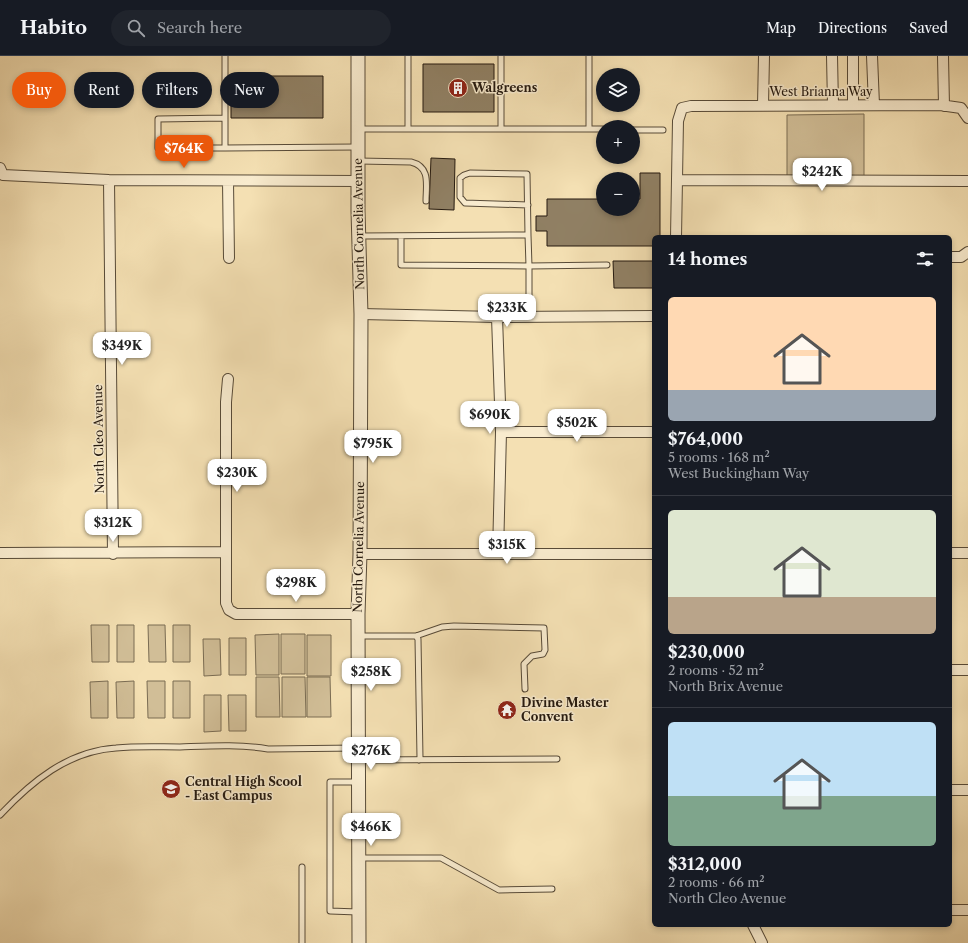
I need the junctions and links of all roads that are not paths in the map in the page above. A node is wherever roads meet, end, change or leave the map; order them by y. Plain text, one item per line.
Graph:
1 (225, 56) edge
2 (358, 56) edge
3 (408, 56) edge
4 (501, 56) edge
5 (589, 56) edge
6 (764, 56) edge
7 (832, 56) edge
8 (853, 56) edge
9 (872, 56) edge
10 (943, 56) edge
11 (763, 105) junction
12 (833, 105) junction
13 (853, 105) junction
14 (874, 105) junction
15 (944, 106) junction
16 (225, 118) junction
17 (968, 118) edge
18 (408, 128) junction
19 (357, 129) junction
20 (501, 129) junction
21 (590, 129) junction
22 (596, 129) edge
23 (640, 130) edge
24 (663, 130) dead end
25 (358, 147) junction
26 (225, 148) junction
27 (358, 161) junction
28 (1, 173) edge
29 (109, 180) junction
30 (228, 180) junction
31 (358, 180) junction
32 (677, 180) junction
33 (968, 181) edge
34 (426, 201) dead end
35 (528, 205) junction
36 (528, 235) junction
37 (676, 235) edge
38 (359, 236) junction
39 (401, 236) junction
40 (967, 254) edge
41 (952, 257) edge
42 (229, 258) dead end
43 (607, 265) dead end
44 (529, 266) junction
45 (361, 314) junction
46 (529, 316) junction
47 (652, 316) edge
48 (497, 317) junction
49 (228, 379) dead end
50 (501, 432) junction
51 (652, 432) edge
52 (226, 552) junction
53 (0, 553) edge
54 (952, 553) edge
55 (968, 553) edge
56 (113, 554) junction
57 (360, 554) junction
58 (498, 554) junction
59 (652, 554) edge
60 (358, 614) junction
61 (358, 636) junction
62 (416, 636) junction
63 (952, 670) edge
64 (968, 670) edge
65 (525, 689) dead end
66 (359, 754) junction
67 (557, 759) dead end
68 (419, 760) junction
69 (359, 782) junction
70 (952, 790) edge
71 (968, 790) edge
72 (0, 816) edge
73 (359, 858) junction
74 (302, 867) dead end
75 (552, 889) dead end
76 (952, 910) edge
77 (968, 910) edge
78 (359, 912) junction
79 (755, 927) edge
80 (302, 943) edge
81 (359, 943) edge
82 (762, 943) edge

1 - 16 lane
2 - 19 street, North Cornelia Avenue
3 - 18 lane
4 - 20 lane
5 - 21 lane
6 - 11 street
7 - 12 street
8 - 13 street
9 - 14 street
10 - 15 street
11 - 12 street, West Brianna Way
11 - 32 street, West Brianna Way
12 - 13 street, West Brianna Way
13 - 14 street, West Brianna Way
14 - 15 street, West Brianna Way
15 - 17 street, West Brianna Way
16 - 26 lane
16 - 26 lane
18 - 19 lane
18 - 20 lane
19 - 25 street, North Cornelia Avenue
20 - 21 lane
21 - 22 lane
23 - 24 lane
25 - 26 lane
25 - 27 street, North Cornelia Avenue
27 - 31 street, North Cornelia Avenue
27 - 34 lane
28 - 29 street
29 - 30 street
29 - 56 street, North Cleo Avenue
30 - 31 street
30 - 42 street
31 - 38 street, North Cornelia Avenue
32 - 33 street
32 - 37 street
35 - 35 lane
35 - 36 lane
36 - 39 lane
36 - 44 lane
38 - 39 lane
38 - 45 street, North Cornelia Avenue
39 - 44 lane
40 - 41 street
43 - 44 lane
44 - 46 lane
45 - 48 street
45 - 57 street, North Cornelia Avenue
46 - 47 street
46 - 48 street
48 - 50 street
49 - 52 street
50 - 51 street
50 - 58 street
52 - 56 street
52 - 60 street
53 - 56 street
54 - 55 street
57 - 58 street
57 - 60 street, North Cornelia Avenue
58 - 59 street
60 - 61 street, North Cornelia Avenue
61 - 62 lane
61 - 66 street, North Cornelia Avenue
62 - 65 lane
62 - 68 lane
63 - 64 street
66 - 68 lane
66 - 69 street, North Cornelia Avenue
66 - 72 lane
67 - 68 lane
69 - 73 street, North Cornelia Avenue
69 - 78 lane
70 - 71 street
73 - 75 lane
73 - 78 street, North Cornelia Avenue
74 - 80 lane
76 - 77 street
78 - 81 street, North Cornelia Avenue
79 - 82 street

